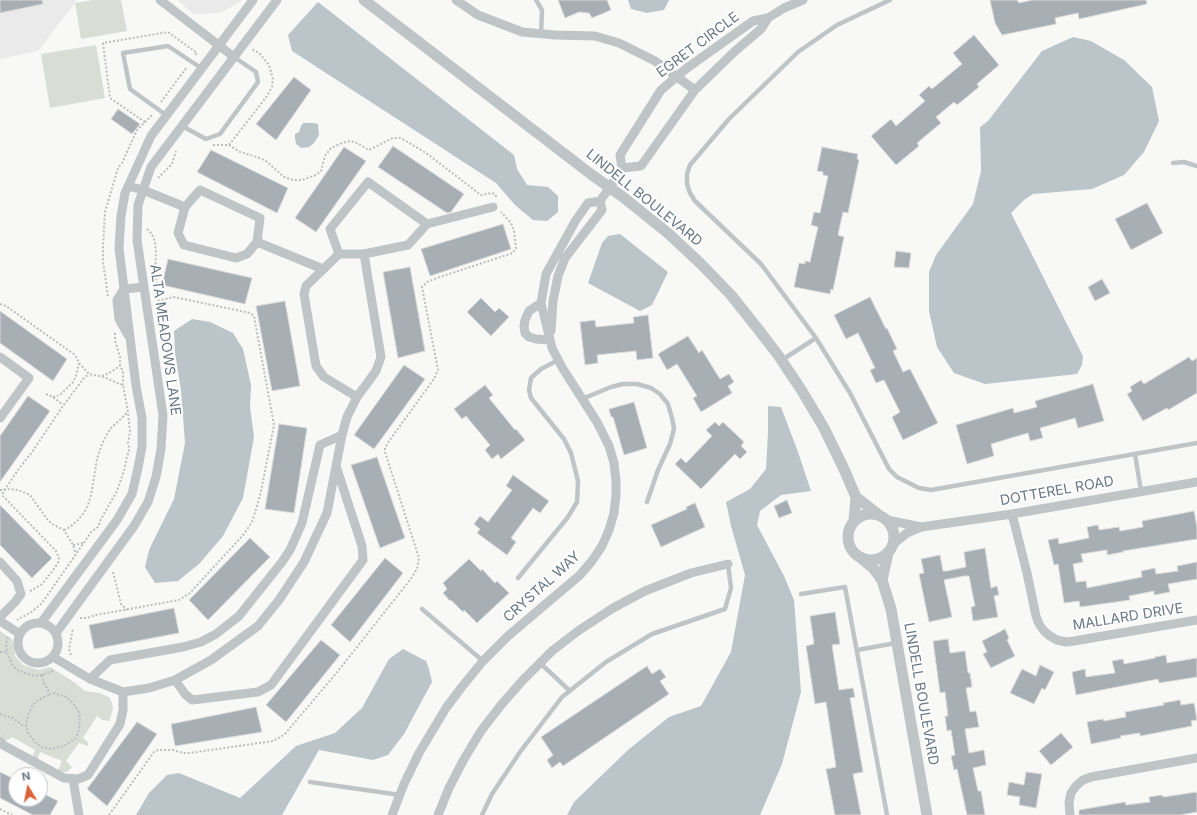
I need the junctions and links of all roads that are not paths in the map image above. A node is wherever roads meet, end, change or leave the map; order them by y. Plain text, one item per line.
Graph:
1 (160, 0) edge
2 (253, 0) edge
3 (277, 0) edge
4 (364, 0) edge
5 (456, 0) edge
6 (536, 0) edge
7 (803, 0) edge
8 (890, 0) edge
9 (793, 2) edge
10 (768, 18) junction
11 (541, 34) junction
12 (219, 46) junction
13 (234, 57) junction
14 (202, 68) junction
15 (676, 77) junction
16 (695, 90) junction
17 (166, 115) junction
18 (182, 126) junction
19 (1174, 163) dead end
20 (1197, 166) edge
21 (622, 168) junction
22 (128, 186) junction
23 (610, 187) junction
24 (147, 192) junction
25 (600, 201) junction
26 (185, 206) junction
27 (496, 206) road end
28 (427, 224) junction
29 (257, 242) junction
30 (340, 254) junction
31 (364, 254) junction
32 (323, 269) junction
33 (148, 287) junction
34 (124, 289) junction
35 (541, 303) junction
36 (816, 338) junction
37 (550, 340) junction
38 (0, 357) edge
39 (558, 360) junction
40 (781, 360) junction
41 (356, 397) junction
42 (582, 400) junction
43 (0, 418) edge
44 (342, 435) junction
45 (1197, 443) edge
46 (1135, 454) junction
47 (336, 464) junction
48 (1197, 482) edge
49 (1142, 491) junction
50 (856, 497) junction
51 (647, 502) dead end
52 (1012, 514) junction
53 (883, 517) junction
54 (854, 520) junction
55 (921, 527) junction
56 (890, 549) junction
57 (862, 559) junction
58 (0, 562) edge
59 (728, 564) joint
60 (518, 578) dead end
61 (882, 580) junction
62 (801, 594) dead end
63 (422, 609) dead end
64 (0, 617) edge
65 (1197, 620) edge
66 (0, 621) edge
67 (41, 623) junction
68 (56, 633) junction
69 (20, 634) junction
70 (896, 643) junction
71 (857, 650) junction
72 (53, 657) junction
73 (483, 661) junction
74 (540, 663) junction
75 (90, 679) junction
76 (175, 680) junction
77 (570, 691) junction
78 (122, 692) junction
79 (0, 741) edge
80 (1197, 758) edge
81 (74, 779) junction
82 (310, 782) dead end
83 (400, 795) junction
84 (79, 815) edge
85 (392, 815) edge
86 (438, 815) edge
87 (482, 815) edge
88 (887, 815) edge
89 (926, 815) edge
90 (1070, 815) edge

1 - 12 street
2 - 12 street
3 - 13 street, ALTA MEADOWS LANE
4 - 23 street, LINDELL BOULEVARD
5 - 11 street
6 - 11 lane
7 - 9 street, EGRET CIRCLE
8 - 36 lane
9 - 10 street, EGRET CIRCLE
10 - 15 street, EGRET CIRCLE
10 - 16 street, EGRET CIRCLE
11 - 15 street
12 - 13 street
12 - 14 street
13 - 18 street, ALTA MEADOWS LANE
13 - 18 lane
14 - 17 street
14 - 17 lane
15 - 16 street
15 - 21 street, EGRET CIRCLE
16 - 21 street, EGRET CIRCLE
17 - 22 street
18 - 24 street, ALTA MEADOWS LANE
19 - 20 lane
21 - 23 street, EGRET CIRCLE
22 - 24 street
22 - 34 street
23 - 25 street, CRYSTAL WAY
23 - 40 street, LINDELL BOULEVARD
24 - 26 street
24 - 33 street, ALTA MEADOWS LANE
25 - 35 street, CRYSTAL WAY
25 - 37 street, CRYSTAL WAY
26 - 29 street
26 - 29 street
27 - 28 street
28 - 30 street
28 - 31 street
29 - 32 street
30 - 31 street
30 - 32 street
31 - 41 street
32 - 41 street
33 - 34 street
33 - 68 street, ALTA MEADOWS LANE
34 - 67 street
35 - 37 street, CRYSTAL WAY
35 - 37 street
36 - 40 lane
36 - 46 lane
37 - 39 street, CRYSTAL WAY
38 - 43 street
39 - 42 street, CRYSTAL WAY
39 - 60 lane
40 - 50 street, LINDELL BOULEVARD
41 - 44 street
42 - 51 lane
42 - 73 street, CRYSTAL WAY
44 - 47 street
44 - 75 street
45 - 46 lane
46 - 49 lane
47 - 76 street
47 - 76 street
48 - 49 street, DOTTEREL ROAD
49 - 52 street, DOTTEREL ROAD
50 - 53 street, LINDELL BOULEVARD
50 - 54 street, LINDELL BOULEVARD
52 - 55 street, DOTTEREL ROAD
52 - 65 street, MALLARD DRIVE
53 - 54 street
53 - 55 street, DOTTEREL ROAD
53 - 56 street
54 - 57 street
55 - 56 street, DOTTEREL ROAD
56 - 57 street
56 - 61 street, LINDELL BOULEVARD
57 - 61 street, LINDELL BOULEVARD
58 - 64 street
59 - 74 street
59 - 77 lane
61 - 70 street, LINDELL BOULEVARD
62 - 71 lane
63 - 73 lane
66 - 69 street
67 - 68 street
67 - 69 street
68 - 72 street
69 - 72 street
70 - 71 lane
70 - 89 street, LINDELL BOULEVARD
71 - 88 lane
72 - 75 street
73 - 83 street, CRYSTAL WAY
74 - 77 lane
74 - 86 street
75 - 78 street
76 - 78 street
77 - 87 lane
78 - 81 street
79 - 81 street
80 - 90 street
81 - 84 street
82 - 83 lane
83 - 85 street, CRYSTAL WAY

